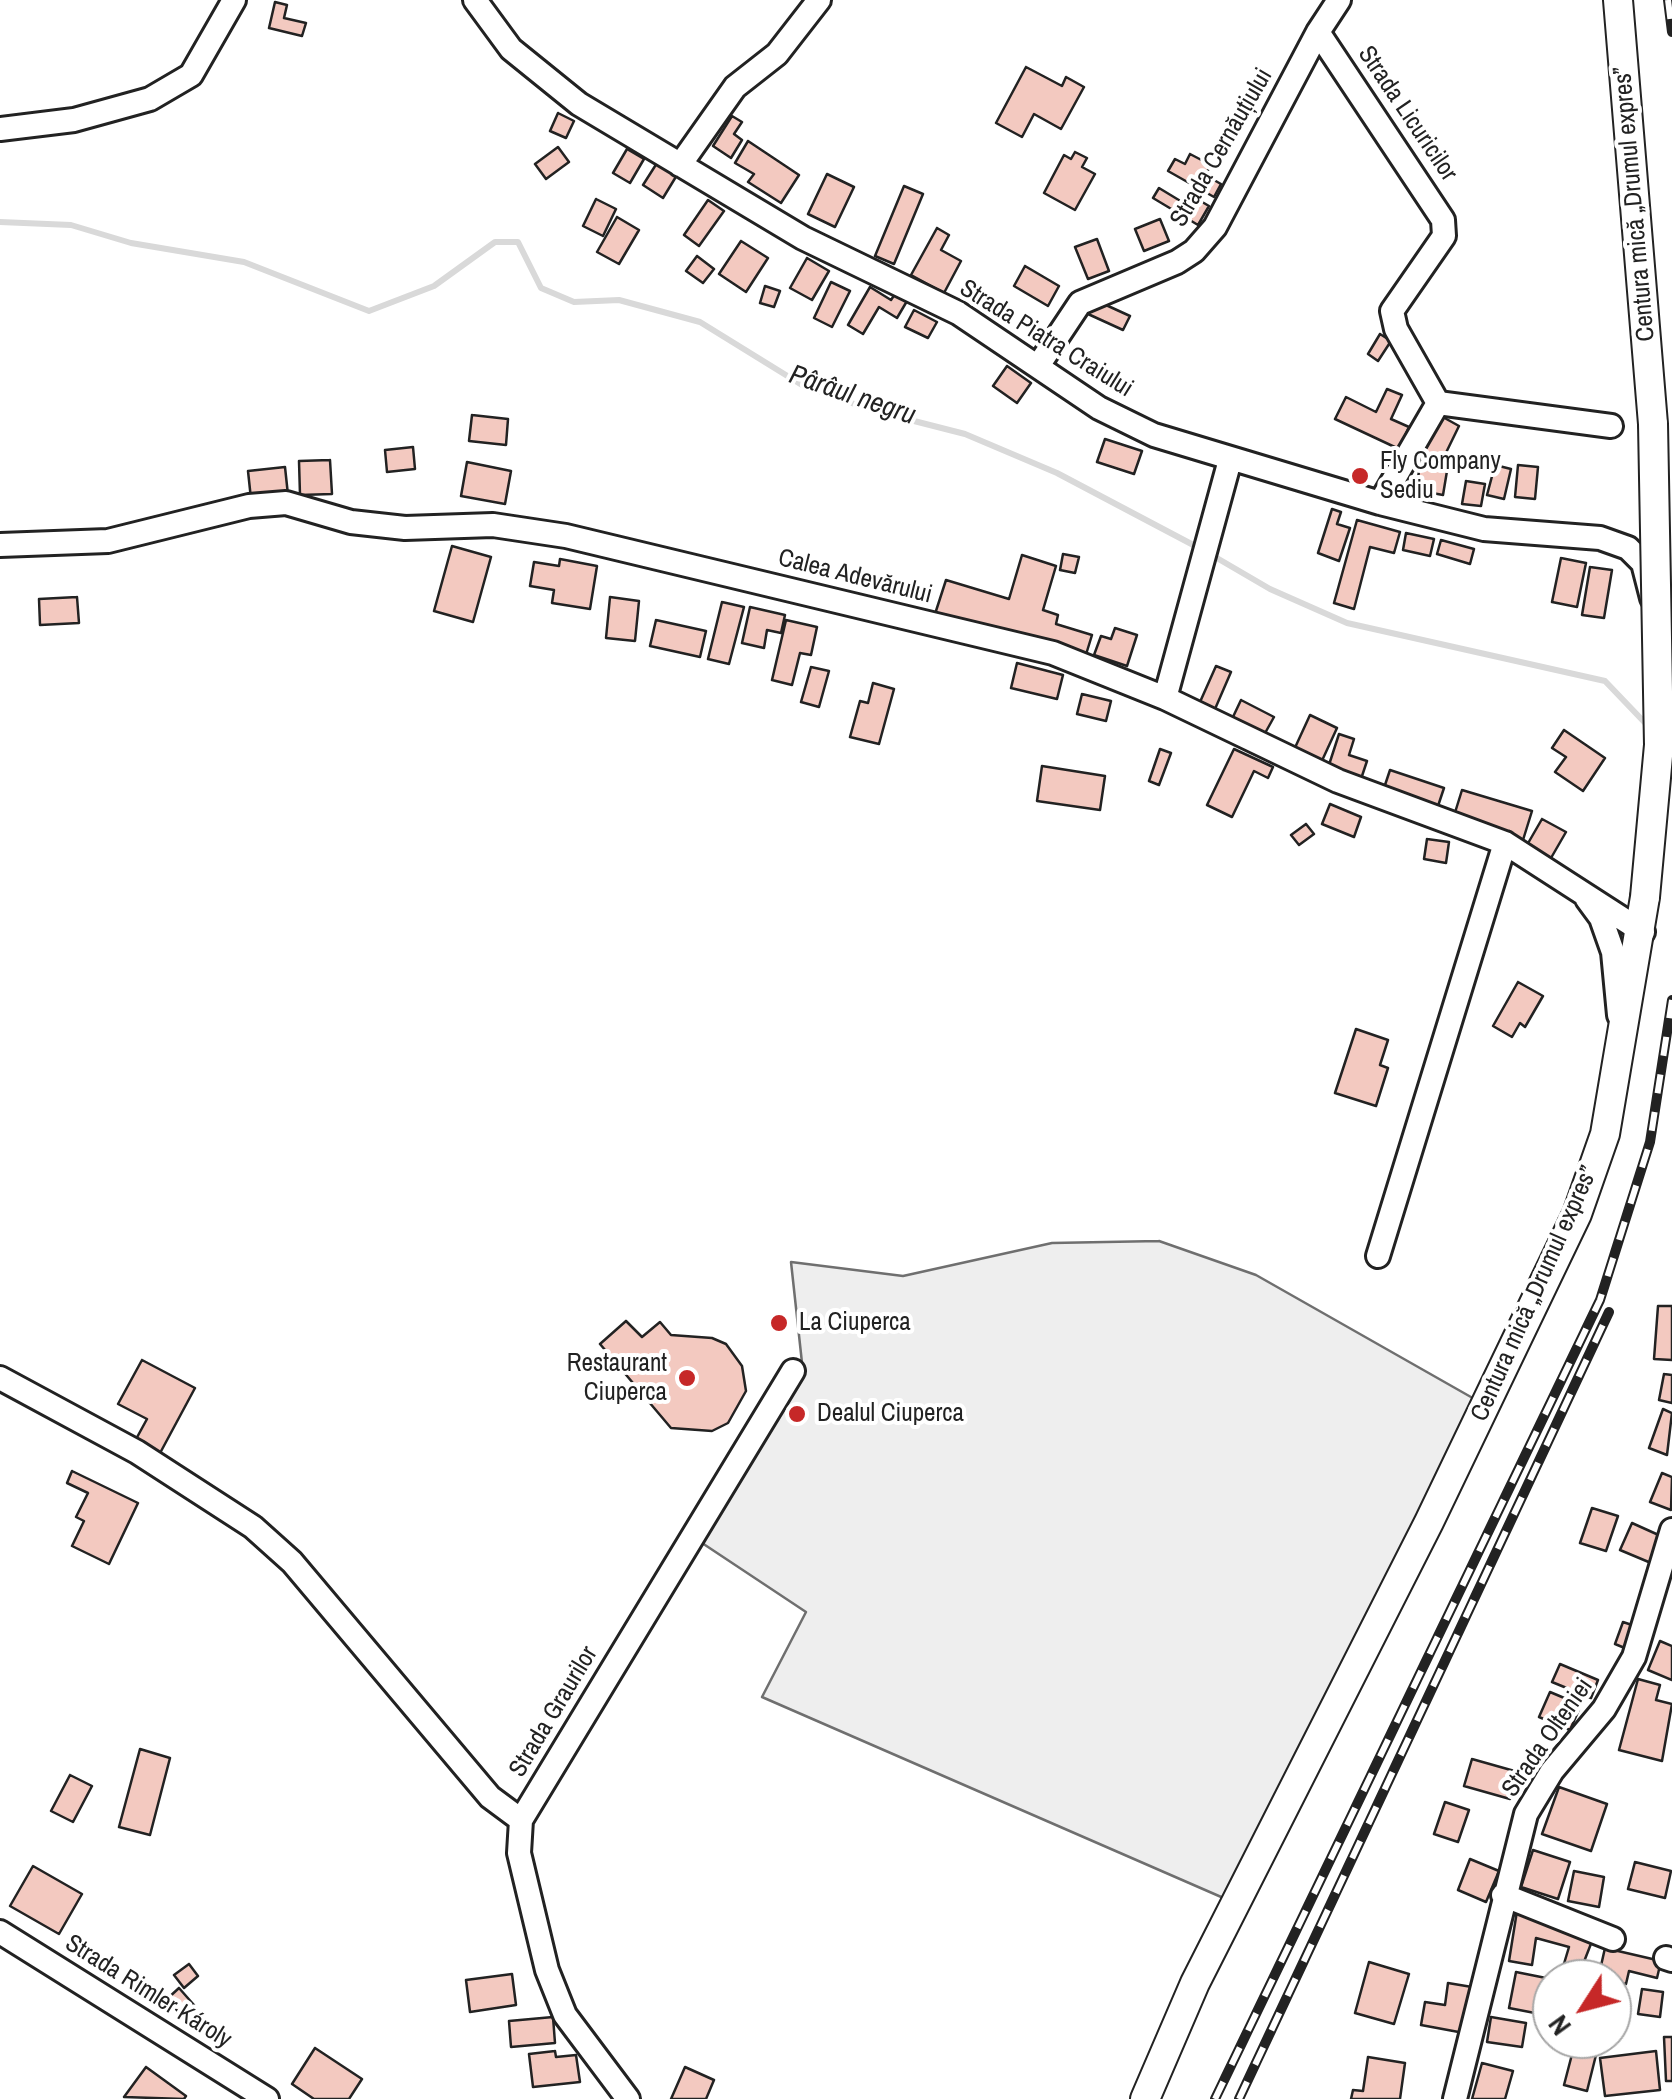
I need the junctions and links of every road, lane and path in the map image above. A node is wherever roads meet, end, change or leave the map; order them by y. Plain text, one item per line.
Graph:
1 (234, 0) edge
2 (475, 0) edge
3 (818, 0) edge
4 (1340, 0) edge
5 (1618, 0) edge
6 (1318, 32) junction
7 (0, 130) edge
8 (680, 165) junction
9 (1038, 366) junction
10 (1438, 403) junction
11 (1611, 426) dead end
12 (1230, 460) junction
13 (1380, 504) junction
14 (0, 545) edge
15 (1672, 633) edge
16 (1165, 698) junction
17 (1505, 843) junction
18 (1582, 893) junction
19 (1643, 932) junction
20 (1621, 1038) junction
21 (1378, 1256) dead end
22 (793, 1372) dead end
23 (0, 1378) edge
24 (1672, 1530) edge
25 (520, 1820) junction
26 (1503, 1895) junction
27 (0, 1932) edge
28 (1613, 1938) dead end
29 (268, 2099) edge
30 (628, 2099) edge
31 (1145, 2099) edge
32 (1455, 2099) edge

1 - 7 street
2 - 8 street, Strada Piatra Craiului
3 - 8 street
4 - 6 street, Strada Cernăuțiului
5 - 19 main road, Centura mică „Drumul expres”, bridge
6 - 9 street, Strada Cernăuțiului
6 - 10 street, Strada Licuricilor
8 - 9 street, Strada Piatra Craiului
9 - 12 street, Strada Piatra Craiului
10 - 11 street
10 - 13 street
12 - 13 street, Strada Piatra Craiului
12 - 16 street
13 - 15 street, Strada Piatra Craiului
14 - 16 street, Calea Adevărului
16 - 17 street, Calea Adevărului
17 - 18 street, Calea Adevărului
17 - 21 street
18 - 19 street, Calea Adevărului
18 - 20 street
19 - 20 main road, Centura mică „Drumul expres”
20 - 31 main road, Centura mică „Drumul expres”
22 - 25 street, Strada Graurilor
23 - 25 street
24 - 26 street, Strada Olteniei
25 - 30 street
26 - 28 street
26 - 32 street, Strada Olteniei
27 - 29 street, Strada Rimler Károly

